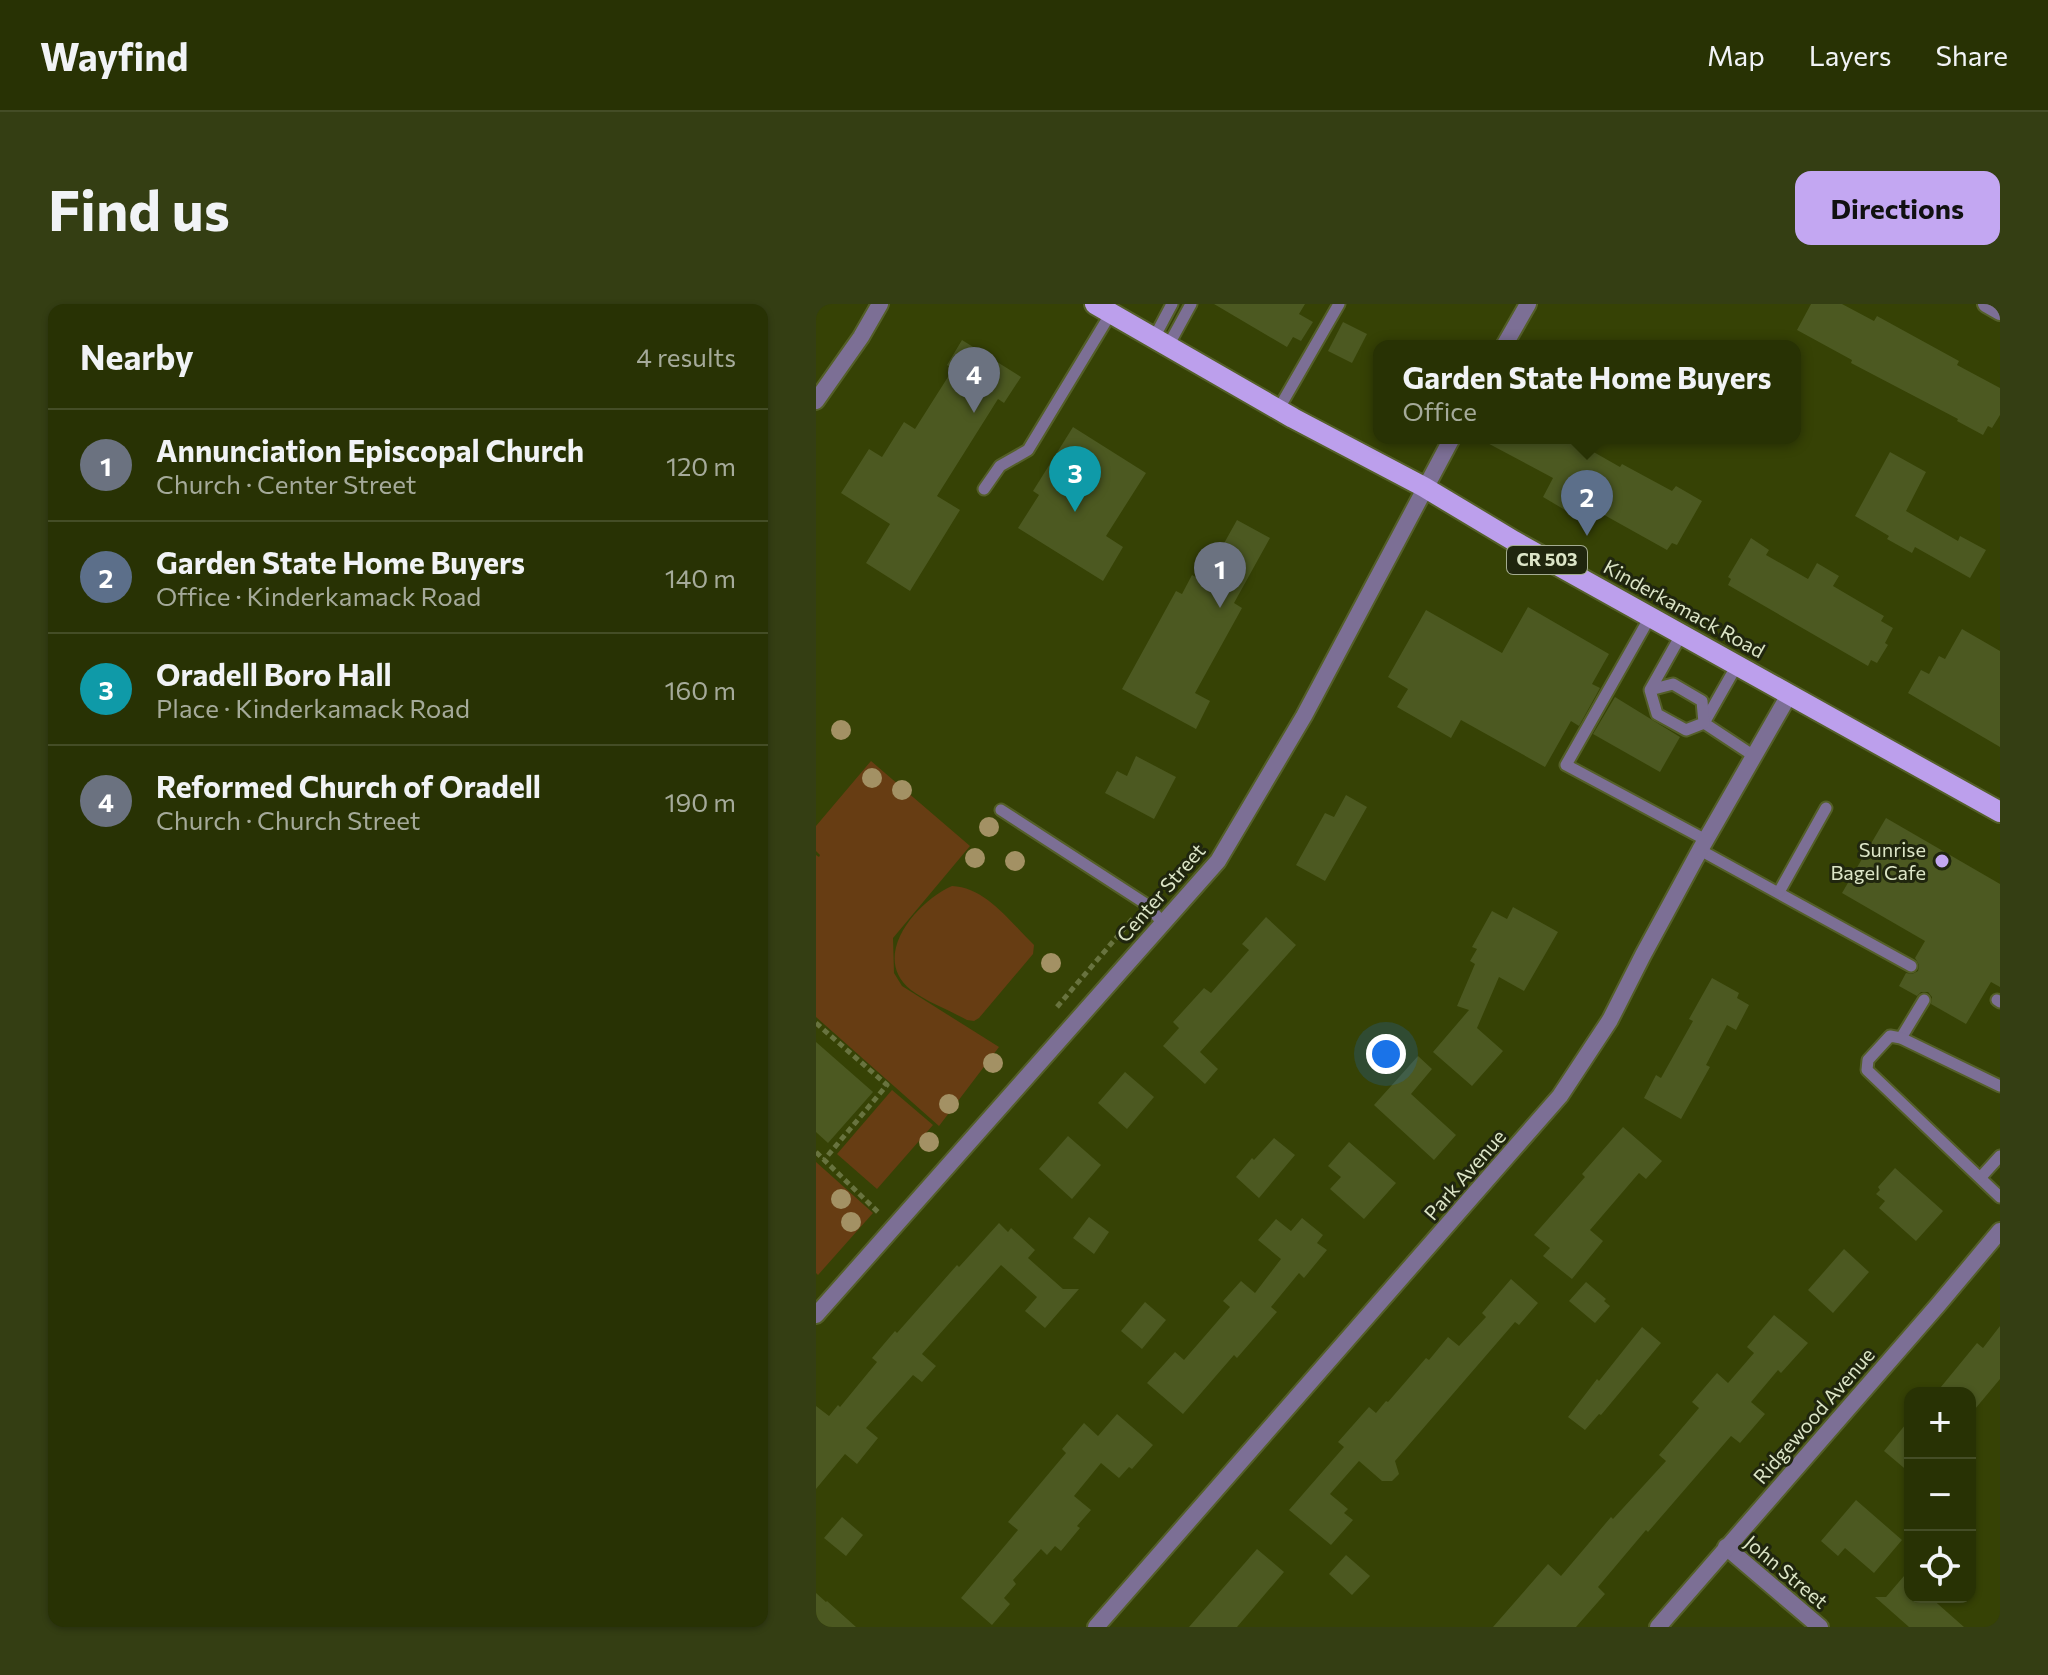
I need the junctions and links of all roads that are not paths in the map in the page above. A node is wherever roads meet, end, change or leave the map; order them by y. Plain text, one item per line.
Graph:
1 (880, 304) edge
2 (1172, 304) edge
3 (1191, 304) edge
4 (1339, 304) edge
5 (1528, 304) edge
6 (1986, 304) edge
7 (1103, 307) edge
8 (2000, 312) edge
9 (1507, 340) edge
10 (1161, 342) junction
11 (816, 401) edge
12 (1278, 410) junction
13 (1449, 444) edge
14 (1424, 487) junction
15 (984, 489) dead end
16 (1650, 617) junction
17 (1681, 635) junction
18 (1737, 665) junction
19 (1650, 690) junction
20 (1789, 695) junction
21 (1704, 723) junction
22 (1754, 756) junction
23 (1826, 808) dead end
24 (1001, 810) dead end
25 (2000, 812) edge
26 (1703, 845) junction
27 (1779, 892) junction
28 (1163, 923) junction
29 (1911, 966) dead end
30 (1924, 1000) dead end
31 (1901, 1038) junction
32 (2000, 1086) edge
33 (2000, 1156) edge
34 (1981, 1177) junction
35 (2000, 1197) edge
36 (2000, 1231) edge
37 (816, 1315) edge
38 (1726, 1547) junction
39 (1096, 1627) edge
40 (1658, 1627) edge
41 (1820, 1627) edge

1 - 11 street
2 - 10 lane
3 - 10 lane
4 - 12 lane
5 - 9 street
6 - 8 street
7 - 10 main road, Kinderkamack Road / CR 503
7 - 15 lane
10 - 12 main road, Kinderkamack Road / CR 503
12 - 14 main road, Kinderkamack Road / CR 503
13 - 14 street, Center Street
14 - 16 main road, Kinderkamack Road / CR 503
14 - 28 street, Center Street
16 - 17 main road, Kinderkamack Road / CR 503
16 - 26 lane
17 - 18 main road, Kinderkamack Road / CR 503
17 - 19 lane
18 - 20 main road, Kinderkamack Road / CR 503
18 - 21 lane
19 - 21 lane
19 - 21 lane
20 - 22 street, Park Avenue
20 - 25 main road, Kinderkamack Road / CR 503
21 - 22 lane
22 - 26 street, Park Avenue
23 - 27 lane
24 - 28 lane
26 - 27 lane
26 - 39 street, Park Avenue
27 - 29 lane
28 - 37 street, Center Street
30 - 31 lane
31 - 32 lane
31 - 34 lane
33 - 34 lane
34 - 35 lane
36 - 38 street, Ridgewood Avenue
38 - 40 street, Ridgewood Avenue
38 - 41 street, John Street

